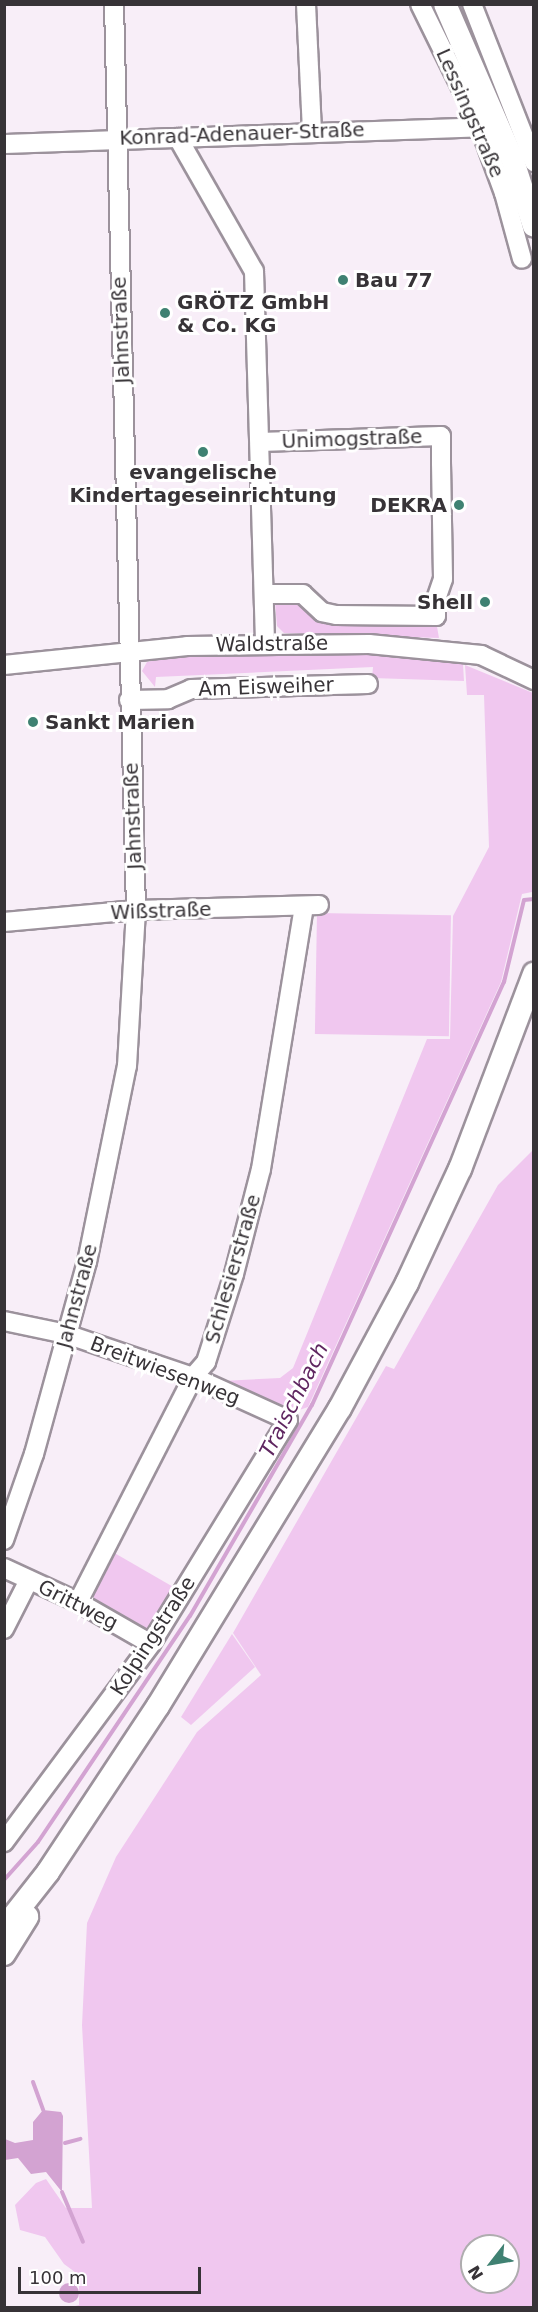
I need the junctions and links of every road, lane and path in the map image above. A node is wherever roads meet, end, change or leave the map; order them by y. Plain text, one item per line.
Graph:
1 (114, 4) edge
2 (306, 4) edge
3 (420, 4) edge
4 (445, 4) edge
5 (472, 4) edge
6 (527, 117) edge
7 (480, 127) junction
8 (312, 130) junction
9 (178, 138) junction
10 (115, 139) junction
11 (4, 144) edge
12 (534, 162) edge
13 (534, 226) edge
14 (522, 259) dead end
15 (260, 442) junction
16 (264, 594) junction
17 (264, 643) junction
18 (129, 655) junction
19 (4, 666) edge
20 (534, 680) edge
21 (368, 684) dead end
22 (129, 700) junction
23 (311, 906) joint
24 (136, 910) junction
25 (4, 922) edge
26 (534, 974) edge
27 (4, 1321) edge
28 (66, 1334) junction
29 (193, 1377) junction
30 (288, 1420) joint
31 (4, 1540) edge
32 (4, 1568) edge
33 (29, 1580) junction
34 (78, 1602) junction
35 (4, 1629) edge
36 (151, 1644) junction
37 (4, 1842) edge
38 (48, 1872) junction
39 (4, 1910) edge
40 (4, 1928) edge
41 (4, 1954) edge

1 - 10 street, Jahnstraße
2 - 8 street
3 - 7 street, Lessingstraße
4 - 13 main road
5 - 6 street
6 - 12 street
7 - 8 street, Konrad-Adenauer-Straße
7 - 14 street, Lessingstraße
8 - 9 street, Konrad-Adenauer-Straße
9 - 10 street, Konrad-Adenauer-Straße
9 - 15 street, Unimogstraße
10 - 11 street, Konrad-Adenauer-Straße
10 - 18 street, Jahnstraße
15 - 16 street, Unimogstraße
15 - 16 street, Unimogstraße
16 - 17 street, Unimogstraße
17 - 18 street, Waldstraße
17 - 20 street, Waldstraße
18 - 19 street, Waldstraße
18 - 22 street, Jahnstraße
21 - 22 street, Am Eisweiher
22 - 24 street, Jahnstraße
23 - 24 street, Wißstraße
23 - 29 street, Schlesierstraße
24 - 25 street, Wißstraße
24 - 28 street, Jahnstraße
26 - 38 main road
27 - 28 street, Breitwiesenweg
28 - 29 street, Breitwiesenweg
28 - 31 street, Jahnstraße
29 - 30 street, Breitwiesenweg
29 - 34 street, Schlesierstraße
30 - 36 street, Kolpingstraße
32 - 33 street, Grittweg
33 - 34 street, Grittweg
33 - 35 street
34 - 36 street, Grittweg
36 - 37 street, Kolpingstraße
38 - 39 main road
38 - 40 main road
38 - 41 main road

